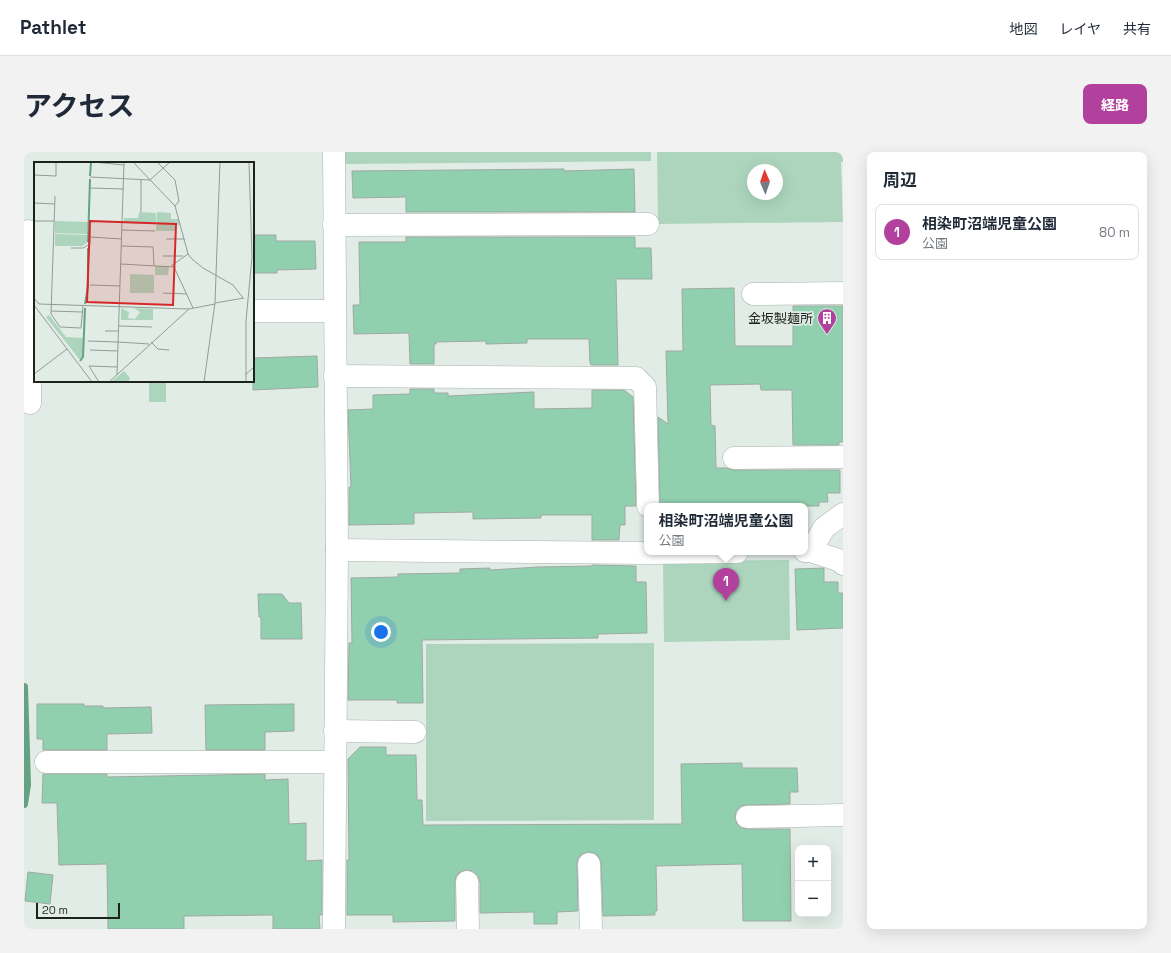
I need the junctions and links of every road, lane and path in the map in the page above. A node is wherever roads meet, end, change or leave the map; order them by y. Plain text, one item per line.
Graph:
1 (334, 152) edge
2 (648, 224) dead end
3 (334, 225) junction
4 (28, 231) dead end
5 (843, 293) edge
6 (752, 294) dead end
7 (32, 309) edge
8 (254, 311) edge
9 (335, 311) junction
10 (27, 371) edge
11 (335, 376) junction
12 (30, 403) dead end
13 (843, 457) edge
14 (734, 458) dead end
15 (648, 503) edge
16 (843, 514) edge
17 (337, 550) junction
18 (808, 551) edge
19 (644, 552) edge
20 (843, 564) edge
21 (335, 731) junction
22 (415, 732) dead end
23 (46, 762) dead end
24 (335, 762) junction
25 (843, 815) edge
26 (747, 817) dead end
27 (589, 864) dead end
28 (467, 882) dead end
29 (334, 929) edge
30 (468, 929) edge
31 (591, 929) edge

1 - 3 street
2 - 3 street
3 - 9 street
4 - 7 street
5 - 6 street
7 - 10 street
8 - 9 street
9 - 11 street
10 - 12 street
11 - 15 street
11 - 17 street
13 - 14 street
16 - 18 street
17 - 19 street
17 - 21 street
18 - 20 street
21 - 22 street
21 - 24 street
23 - 24 street
24 - 29 street
25 - 26 street
27 - 31 street
28 - 30 street

